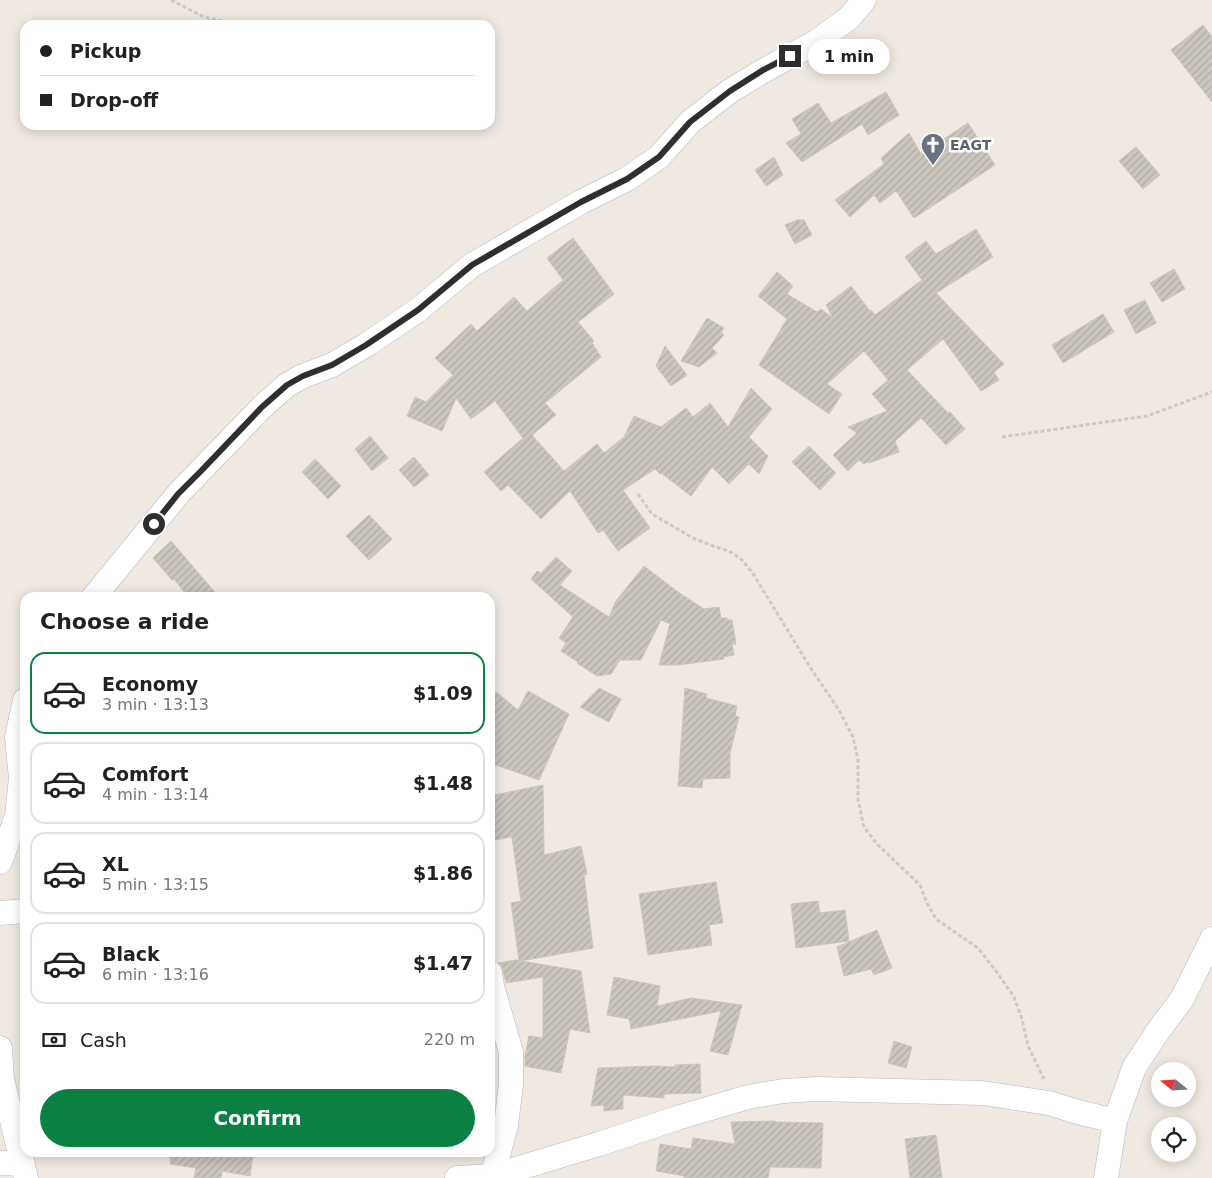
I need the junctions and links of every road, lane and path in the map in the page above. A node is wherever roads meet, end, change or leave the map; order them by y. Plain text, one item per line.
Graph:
1 (171, 0) edge
2 (864, 0) edge
3 (219, 20) edge
4 (1212, 392) edge
5 (1002, 437) dead end
6 (638, 494) dead end
7 (98, 592) edge
8 (20, 723) edge
9 (20, 768) edge
10 (20, 788) edge
11 (0, 862) edge
12 (20, 911) edge
13 (0, 913) edge
14 (1212, 940) edge
15 (495, 996) edge
16 (0, 1048) edge
17 (1065, 1108) junction
18 (1115, 1121) junction
19 (16, 1168) edge
20 (493, 1177) edge
21 (457, 1178) edge
22 (1106, 1178) edge

1 - 3 path
2 - 7 street
4 - 5 path
6 - 17 path
8 - 9 street
10 - 11 street
12 - 13 street
14 - 18 street
15 - 20 street
16 - 19 street
17 - 18 street
17 - 20 street
18 - 22 street
20 - 21 street

